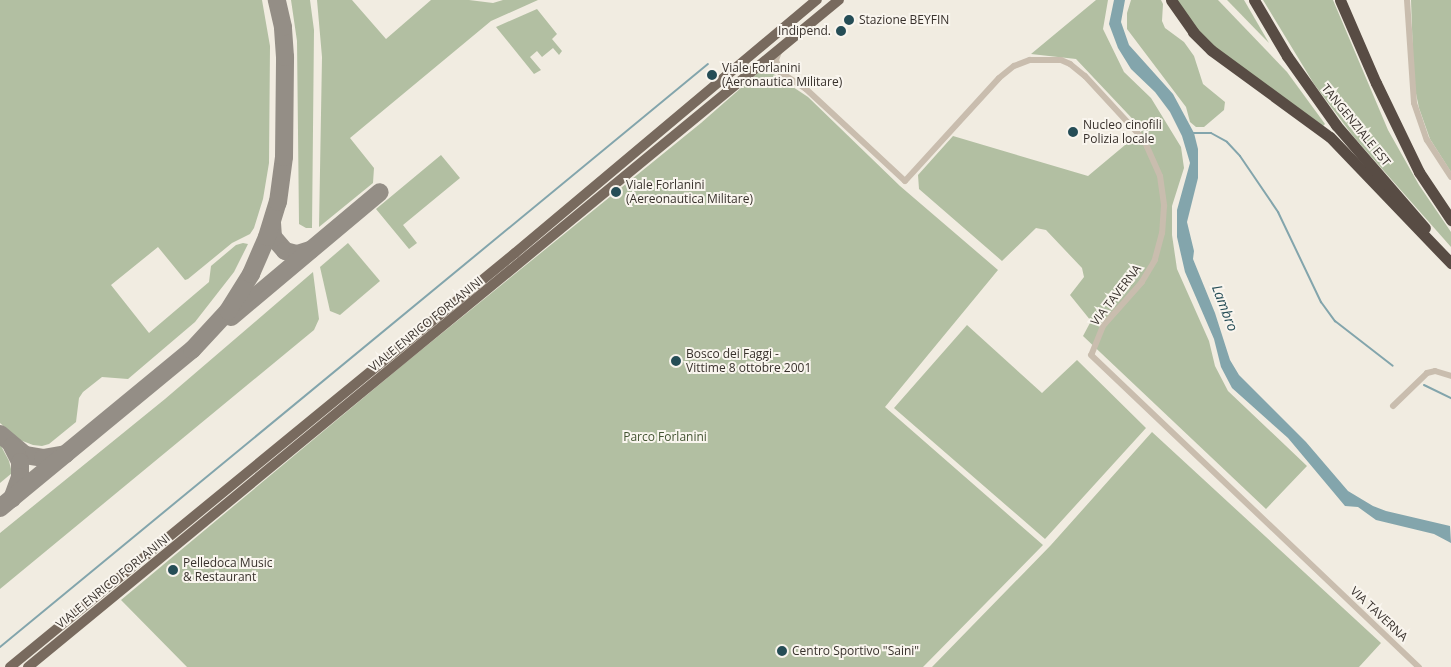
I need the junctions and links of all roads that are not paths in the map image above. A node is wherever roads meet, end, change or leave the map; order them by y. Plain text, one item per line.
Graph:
1 (817, 0) edge
2 (839, 0) edge
3 (1171, 0) edge
4 (1254, 0) edge
5 (1340, 0) edge
6 (1349, 0) edge
7 (1406, 0) edge
8 (1358, 30) junction
9 (790, 40) junction
10 (754, 70) junction
11 (780, 72) junction
12 (1451, 177) edge
13 (1387, 191) junction
14 (1451, 220) edge
15 (1451, 257) edge
16 (1451, 263) edge
17 (1451, 376) edge
18 (1393, 406) dead end
19 (10, 667) edge
20 (28, 667) edge
21 (1419, 667) edge

1 - 19 main road, VIALE ENRICO FORLANINI
2 - 9 main road, VIALE ENRICO FORLANINI
3 - 13 highway
4 - 13 highway, TANGENZIALE EST
5 - 8 highway, TANGENZIALE EST
6 - 8 highway
7 - 12 street
8 - 14 highway, TANGENZIALE EST
9 - 10 main road, VIALE ENRICO FORLANINI
9 - 11 street
10 - 11 street, VIA TAVERNA
10 - 20 main road, VIALE ENRICO FORLANINI
11 - 21 street, VIA TAVERNA
13 - 15 highway, TANGENZIALE EST
13 - 16 highway
17 - 18 street

